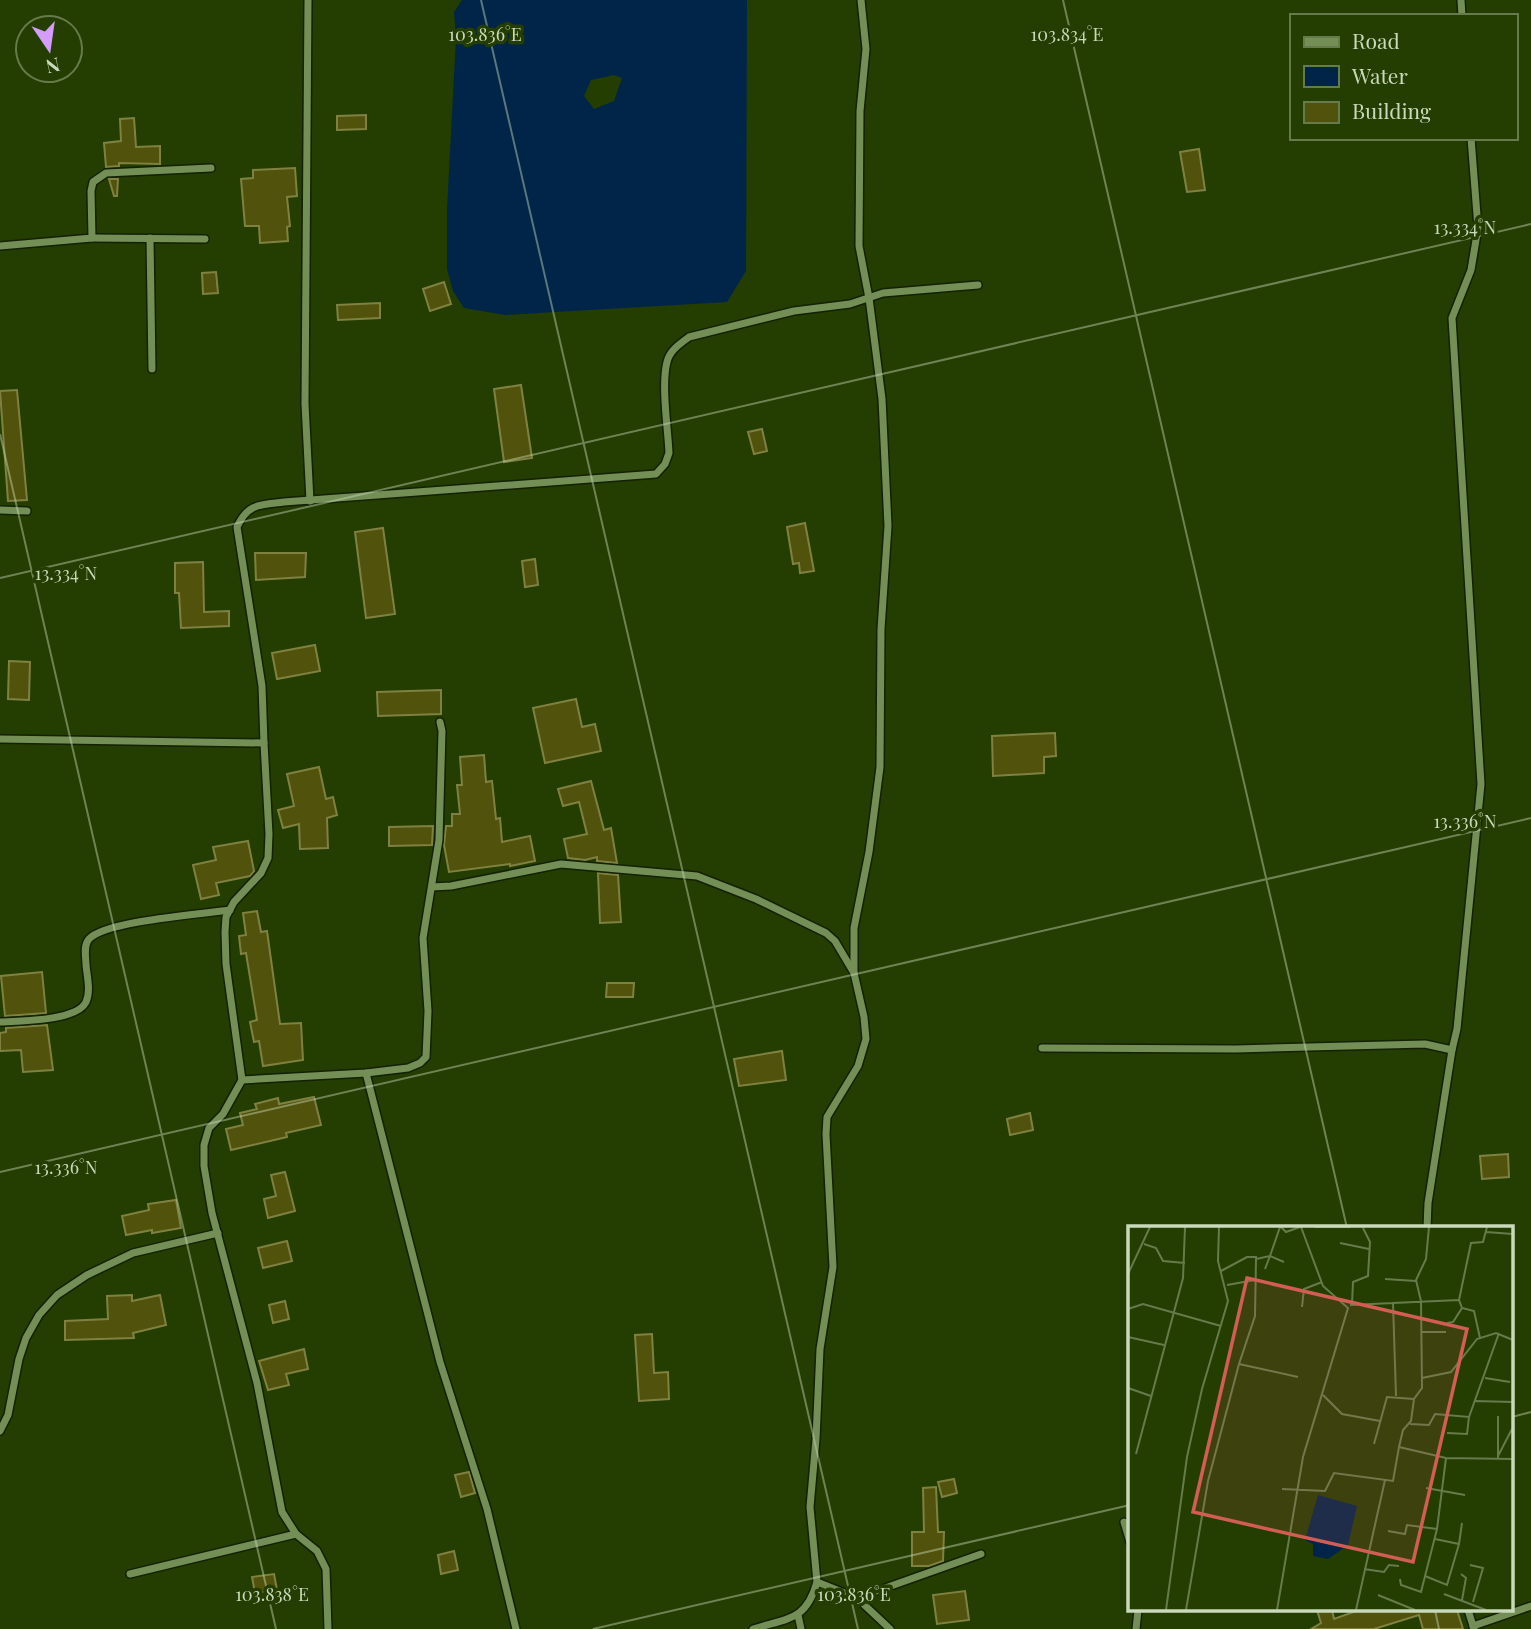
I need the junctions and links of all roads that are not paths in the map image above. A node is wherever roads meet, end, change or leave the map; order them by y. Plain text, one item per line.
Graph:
1 (308, 0) edge
2 (861, 0) edge
3 (1471, 140) edge
4 (211, 168) dead end
5 (92, 238) junction
6 (150, 238) junction
7 (205, 239) dead end
8 (0, 246) edge
9 (978, 285) dead end
10 (869, 298) junction
11 (152, 369) dead end
12 (310, 501) junction
13 (0, 510) edge
14 (27, 511) dead end
15 (440, 722) dead end
16 (0, 739) edge
17 (264, 743) junction
18 (432, 887) junction
19 (230, 910) junction
20 (854, 973) junction
21 (0, 1023) edge
22 (1042, 1048) dead end
23 (1452, 1051) junction
24 (366, 1073) junction
25 (243, 1080) junction
26 (1427, 1226) edge
27 (218, 1233) junction
28 (0, 1431) edge
29 (1124, 1522) dead end
30 (296, 1535) junction
31 (1128, 1535) edge
32 (981, 1554) dead end
33 (130, 1573) dead end
34 (817, 1581) junction
35 (857, 1598) junction
36 (1531, 1606) edge
37 (798, 1615) junction
38 (1473, 1627) edge
39 (328, 1629) edge
40 (516, 1629) edge
41 (753, 1629) edge
42 (801, 1629) edge
43 (890, 1629) edge

1 - 12 street
2 - 10 street
3 - 23 street
4 - 5 street
5 - 6 street
5 - 8 street
6 - 7 street
6 - 11 street
9 - 10 street
10 - 12 street
10 - 20 street
12 - 17 street
13 - 14 street
15 - 18 street
16 - 17 street
17 - 19 street
18 - 20 street
18 - 24 street
19 - 21 street
19 - 25 street
20 - 34 street
22 - 23 street
23 - 26 street
24 - 25 street
24 - 40 street
25 - 27 street
27 - 28 street
27 - 30 street
29 - 31 street
30 - 33 street
30 - 39 street
32 - 35 street
34 - 35 street
34 - 37 street
35 - 43 street
36 - 38 street
37 - 41 street
37 - 42 street

